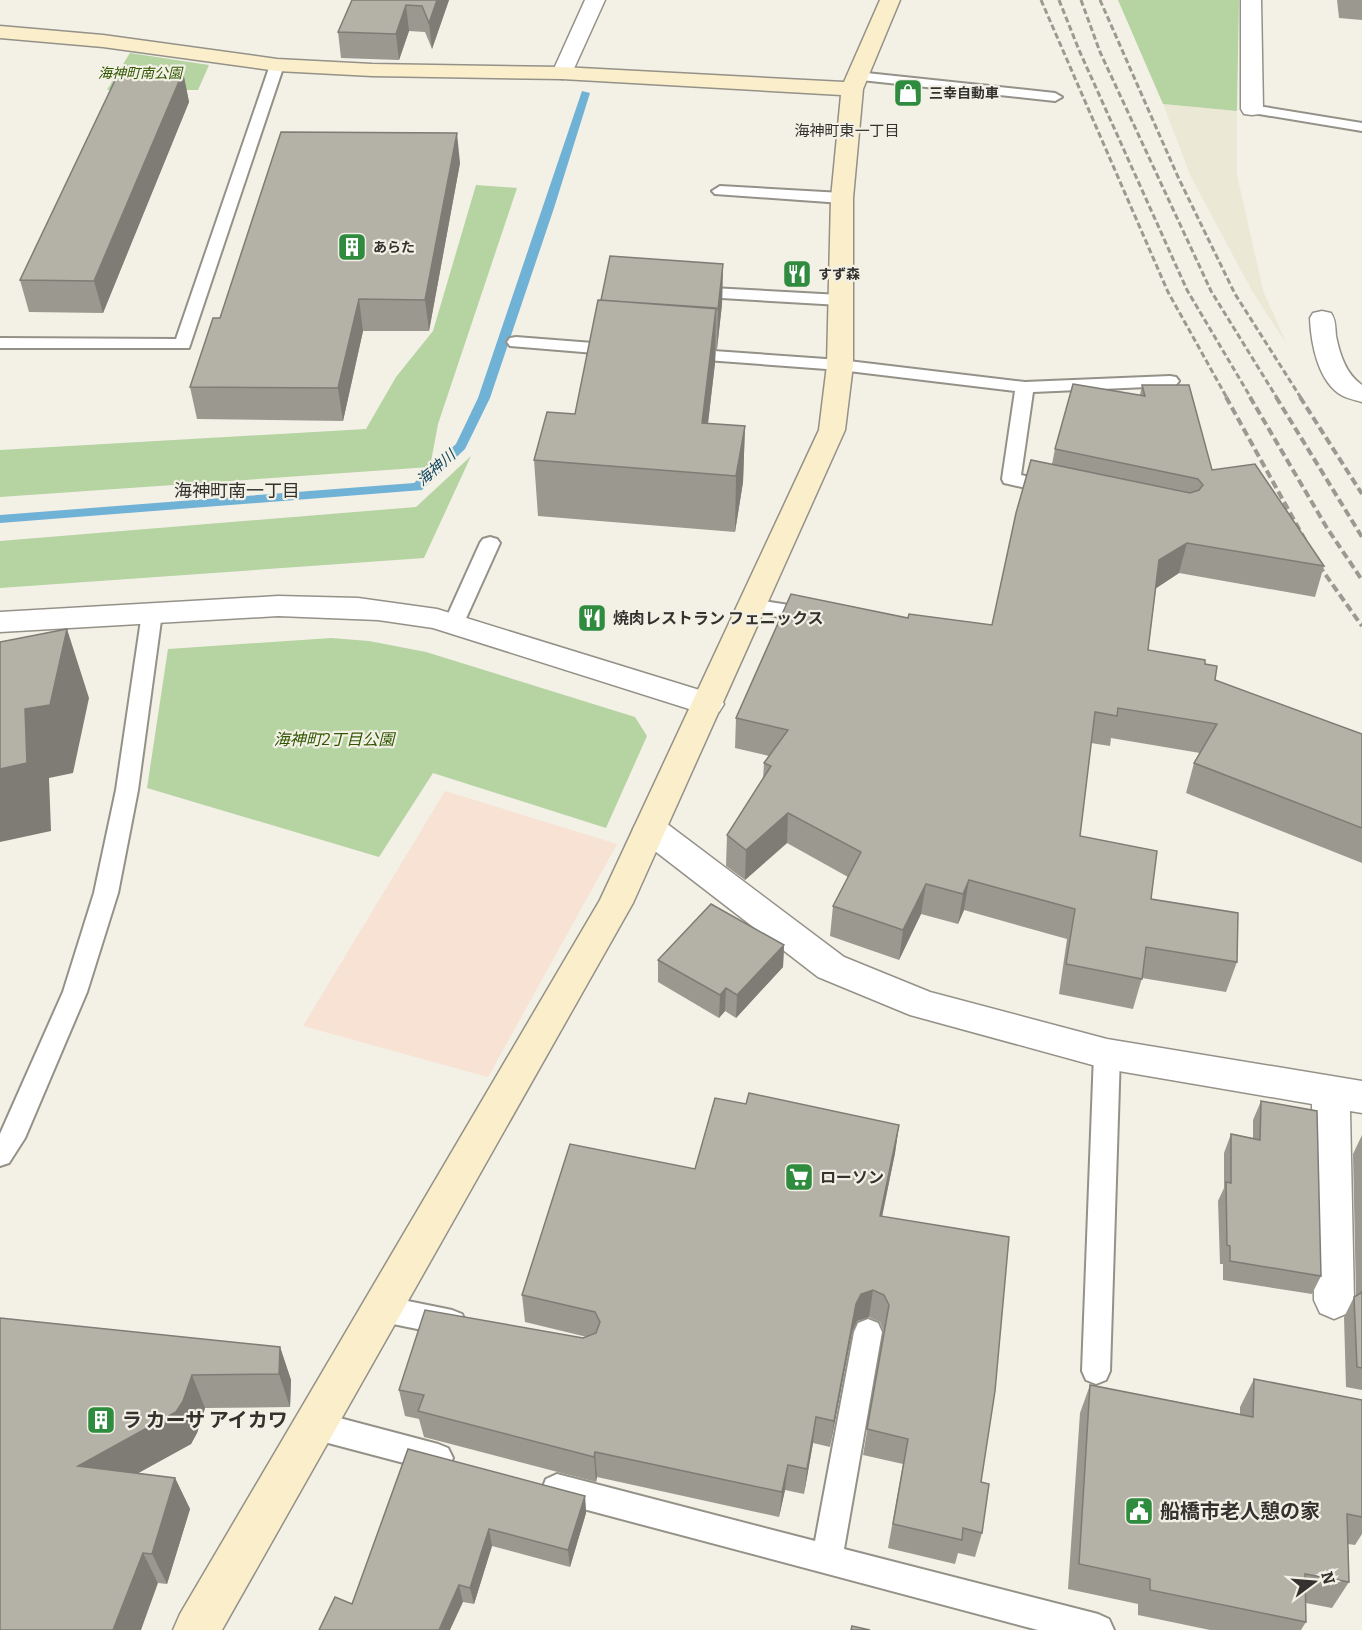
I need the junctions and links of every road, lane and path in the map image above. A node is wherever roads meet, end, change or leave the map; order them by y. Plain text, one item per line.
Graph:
1 (596, 0) edge
2 (890, 0) edge
3 (1251, 0) edge
4 (0, 32) edge
5 (277, 64) junction
6 (562, 73) junction
7 (854, 82) junction
8 (1055, 97) dead end
9 (1252, 109) joint
10 (1362, 127) edge
11 (720, 191) dead end
12 (842, 198) junction
13 (678, 291) edge
14 (840, 300) junction
15 (1322, 318) dead end
16 (516, 342) dead end
17 (0, 343) edge
18 (632, 351) edge
19 (666, 353) edge
20 (840, 365) junction
21 (1170, 381) dead end
22 (1025, 387) junction
23 (1362, 394) edge
24 (1068, 491) edge
25 (490, 543) dead end
26 (751, 606) junction
27 (152, 613) junction
28 (831, 619) edge
29 (0, 622) edge
30 (453, 625) junction
31 (708, 704) junction
32 (650, 829) junction
33 (1107, 1054) junction
34 (1346, 1095) edge
35 (0, 1155) edge
36 (1334, 1300) dead end
37 (383, 1309) junction
38 (473, 1327) edge
39 (868, 1332) dead end
40 (1096, 1371) dead end
41 (313, 1425) junction
42 (461, 1464) edge
43 (530, 1482) edge
44 (827, 1559) junction
45 (196, 1630) edge
46 (1098, 1630) edge

1 - 6 street
2 - 7 street
3 - 9 street
4 - 5 street
5 - 6 street
5 - 17 lane
6 - 7 street
7 - 8 lane
7 - 12 street
9 - 10 lane
11 - 12 lane
12 - 14 street
13 - 14 lane
14 - 20 street
15 - 23 street
16 - 18 lane
19 - 20 lane
20 - 22 lane
20 - 26 street
21 - 22 lane
22 - 24 lane
25 - 30 lane
26 - 28 lane
26 - 31 street
27 - 29 street
27 - 30 street
27 - 35 lane
30 - 31 street
31 - 32 street
32 - 33 street
32 - 37 street
33 - 34 street
33 - 40 lane
34 - 36 street
37 - 38 lane
37 - 41 street
39 - 44 lane
41 - 42 lane
41 - 45 street
43 - 44 lane
44 - 46 lane

